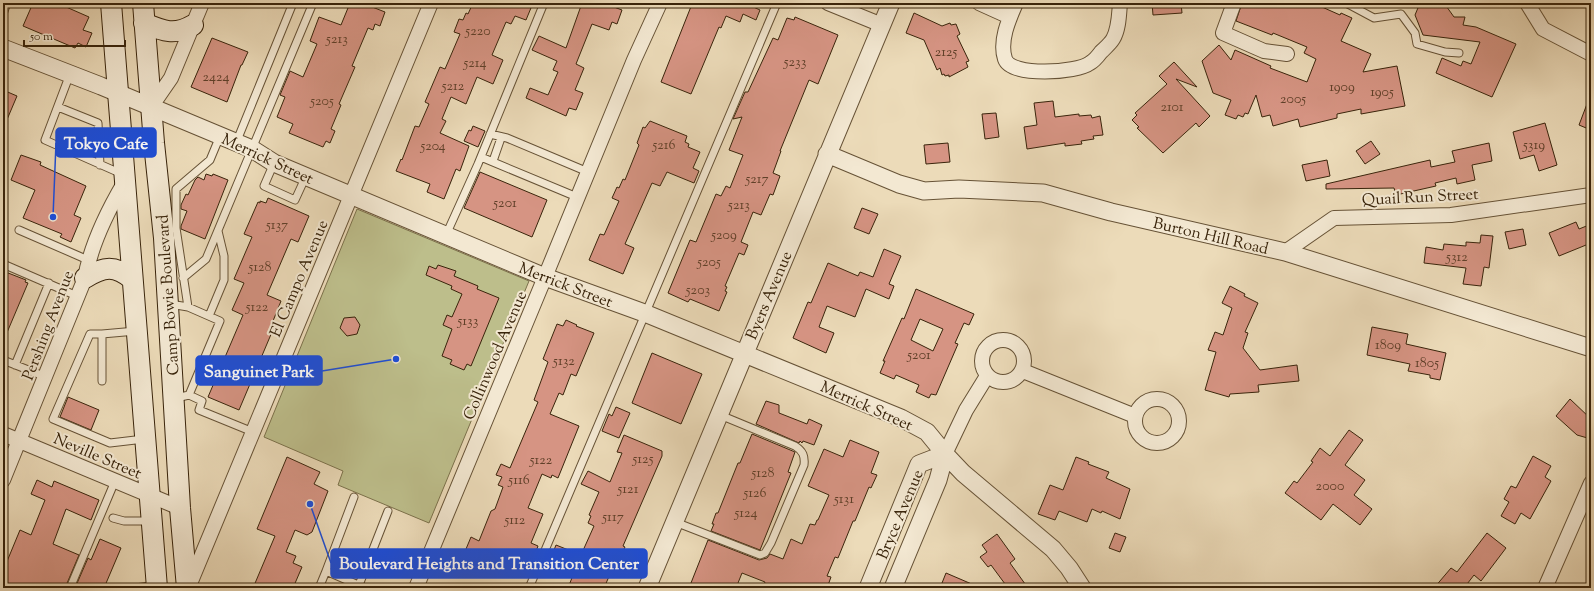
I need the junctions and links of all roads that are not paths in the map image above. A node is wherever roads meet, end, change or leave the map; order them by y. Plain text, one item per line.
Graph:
1 (7, 3) edge
2 (111, 3) edge
3 (142, 3) edge
4 (202, 3) edge
5 (293, 3) edge
6 (313, 3) edge
7 (431, 3) edge
8 (544, 3) edge
9 (660, 3) edge
10 (777, 3) edge
11 (828, 3) edge
12 (891, 3) edge
13 (979, 3) edge
14 (1016, 3) edge
15 (1120, 3) edge
16 (1234, 3) edge
17 (1346, 3) edge
18 (1527, 3) edge
19 (3, 14) edge
20 (1010, 16) junction
21 (144, 23) junction
22 (193, 25) junction
23 (882, 25) junction
24 (3, 48) edge
25 (1459, 53) dead end
26 (1287, 54) dead end
27 (1591, 54) edge
28 (70, 74) junction
29 (118, 93) junction
30 (58, 107) junction
31 (151, 107) junction
32 (490, 134) junction
33 (501, 138) junction
34 (228, 140) junction
35 (252, 149) junction
36 (827, 154) junction
37 (481, 157) junction
38 (493, 161) junction
39 (274, 163) junction
40 (100, 165) junction
41 (588, 172) junction
42 (306, 176) junction
43 (124, 179) junction
44 (351, 195) junction
45 (1591, 195) edge
46 (577, 197) junction
47 (18, 230) dead end
48 (218, 232) junction
49 (446, 235) junction
50 (171, 247) junction
51 (1285, 252) junction
52 (3, 264) edge
53 (86, 269) junction
54 (546, 277) junction
55 (183, 278) junction
56 (132, 279) junction
57 (49, 283) junction
58 (77, 296) junction
59 (168, 304) junction
60 (188, 307) junction
61 (646, 314) junction
62 (209, 316) junction
63 (137, 331) junction
64 (102, 334) junction
65 (1591, 348) edge
66 (744, 353) junction
67 (3, 360) edge
68 (15, 364) junction
69 (1023, 371) junction
70 (987, 376) junction
71 (46, 377) junction
72 (102, 381) dead end
73 (181, 397) junction
74 (719, 414) junction
75 (1135, 416) dead end
76 (253, 432) junction
77 (3, 434) edge
78 (144, 439) junction
79 (19, 441) junction
80 (945, 454) junction
81 (3, 480) edge
82 (114, 481) junction
83 (1591, 483) edge
84 (148, 495) junction
85 (354, 497) dead end
86 (180, 508) junction
87 (388, 511) dead end
88 (114, 518) dead end
89 (151, 521) junction
90 (675, 522) junction
91 (326, 571) junction
92 (156, 586) edge
93 (362, 587) edge
94 (70, 588) edge
95 (136, 588) edge
96 (187, 588) edge
97 (319, 588) edge
98 (416, 588) edge
99 (529, 588) edge
100 (647, 588) edge
101 (868, 588) edge
102 (893, 588) edge
103 (1082, 588) edge
104 (1544, 588) edge

1 - 19 lane
2 - 29 main road, Camp Bowie Boulevard
3 - 21 main road, Camp Bowie Boulevard
4 - 22 street
5 - 34 lane
6 - 35 lane
7 - 44 street, El Campo Avenue
8 - 32 lane
9 - 41 street, Collinwood Avenue
10 - 61 lane
11 - 23 street
12 - 23 street, Byers Avenue
13 - 20 street
14 - 20 street
15 - 20 street
16 - 26 street
17 - 25 lane
18 - 27 street
21 - 22 main road
21 - 31 main road, Camp Bowie Boulevard
22 - 31 street
23 - 36 street, Byers Avenue
24 - 28 street, Merrick Street
28 - 29 street, Merrick Street
28 - 30 lane
29 - 31 street, Merrick Street
29 - 43 main road, Camp Bowie Boulevard
30 - 40 lane
30 - 40 lane
31 - 34 street, Merrick Street
31 - 50 main road, Camp Bowie Boulevard
32 - 33 lane
32 - 37 lane
33 - 38 lane
33 - 41 lane
34 - 35 street, Merrick Street
34 - 50 lane
35 - 39 street, Merrick Street
35 - 48 lane
36 - 51 street, Burton Hill Road
36 - 66 street, Byers Avenue
37 - 38 lane
37 - 49 lane
38 - 46 lane
39 - 42 street, Merrick Street
39 - 42 lane
40 - 43 lane
41 - 46 street, Collinwood Avenue
42 - 44 street, Merrick Street
43 - 53 street, Pershing Avenue
43 - 56 main road, Camp Bowie Boulevard
44 - 49 street, Merrick Street
44 - 76 street, El Campo Avenue
45 - 51 street, Quail Run Street
46 - 54 street, Collinwood Avenue
47 - 53 lane
48 - 55 lane
48 - 62 lane
49 - 54 street, Merrick Street
50 - 55 lane
50 - 59 main road, Camp Bowie Boulevard
51 - 65 street, Burton Hill Road
52 - 57 lane
53 - 56 main road
53 - 58 street, Pershing Avenue
54 - 61 street, Merrick Street
54 - 98 street, Collinwood Avenue
55 - 60 lane
56 - 63 main road, Camp Bowie Boulevard
57 - 58 lane
57 - 68 lane
58 - 71 street, Pershing Avenue
59 - 60 lane
59 - 73 main road, Camp Bowie Boulevard
60 - 62 lane
61 - 66 street, Merrick Street
61 - 99 lane
62 - 73 lane
63 - 64 lane
63 - 78 main road, Camp Bowie Boulevard
64 - 72 lane
64 - 78 lane
66 - 74 street, Byers Avenue
66 - 80 street, Merrick Street
67 - 68 lane
68 - 71 lane
69 - 70 street
69 - 70 street
69 - 75 street
70 - 80 street, Bryce Avenue
71 - 79 street, Pershing Avenue
73 - 76 lane
73 - 86 main road, Camp Bowie Boulevard
74 - 90 street, Byers Avenue
74 - 90 lane
76 - 96 street, El Campo Avenue
77 - 79 street, Neville Street
78 - 84 main road, Camp Bowie Boulevard
79 - 81 street, Pershing Avenue
79 - 82 street, Neville Street
80 - 101 street, Bryce Avenue
80 - 102 street, Bryce Avenue
80 - 103 street, Merrick Street
82 - 84 street, Neville Street
82 - 94 lane
83 - 104 street
84 - 86 street, Neville Street
84 - 89 main road, Camp Bowie Boulevard
85 - 91 lane
86 - 96 main road, Camp Bowie Boulevard
87 - 93 lane
88 - 89 lane
89 - 92 main road, Camp Bowie Boulevard
90 - 100 street, Byers Avenue
91 - 93 lane
91 - 97 lane
92 - 95 lane

